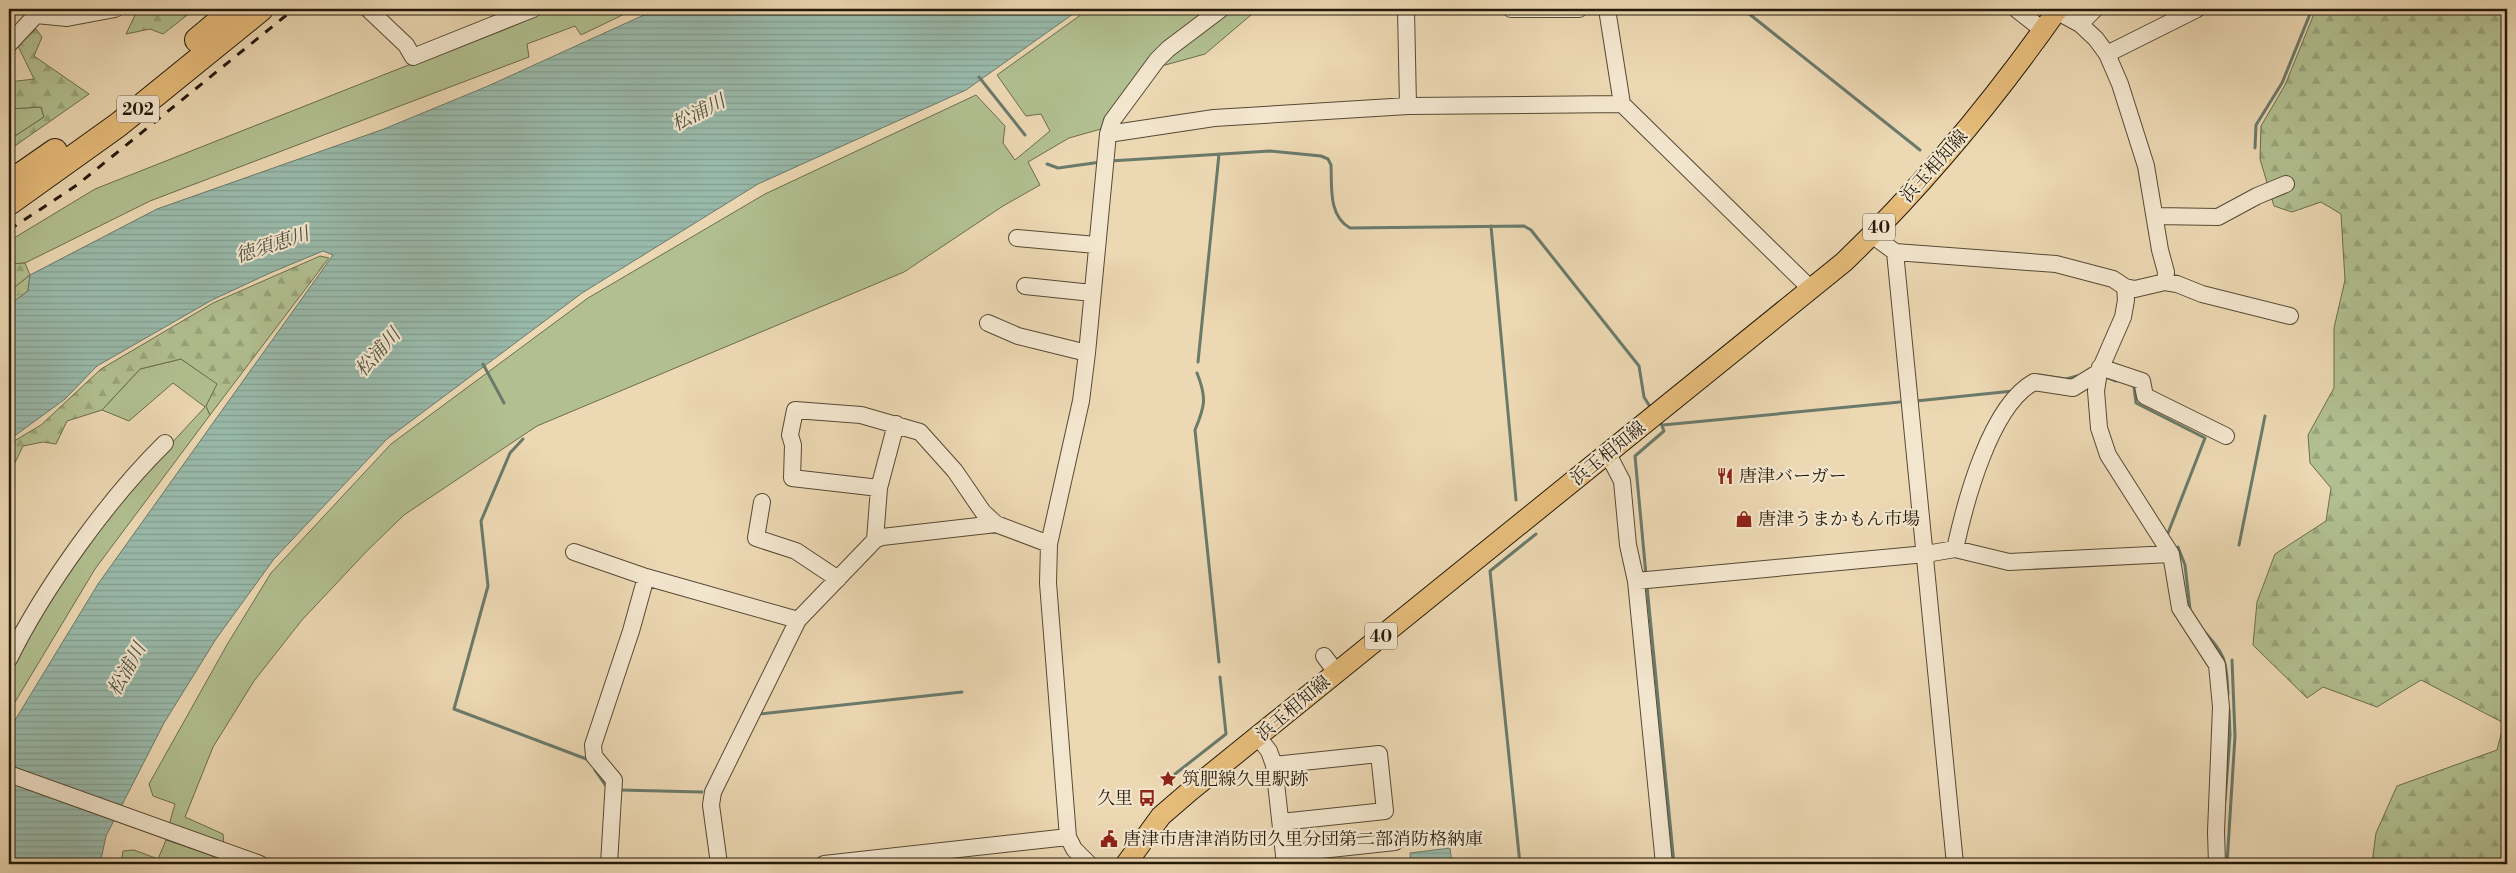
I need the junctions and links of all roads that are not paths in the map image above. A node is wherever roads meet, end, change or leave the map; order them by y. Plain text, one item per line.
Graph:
1 (115, 9) edge
2 (234, 9) edge
3 (261, 9) edge
4 (368, 9) edge
5 (533, 9) edge
6 (1221, 9) edge
7 (1406, 9) edge
8 (1511, 9) edge
9 (1579, 9) edge
10 (1607, 9) edge
11 (2016, 9) edge
12 (2095, 9) edge
13 (2197, 9) edge
14 (2057, 10) edge
15 (2080, 24) junction
16 (2043, 30) junction
17 (9, 44) edge
18 (2107, 54) junction
19 (1622, 104) junction
20 (1408, 106) junction
21 (1108, 134) junction
22 (2286, 184) dead end
23 (11, 193) edge
24 (2155, 216) junction
25 (1872, 235) junction
26 (1017, 238) dead end
27 (1096, 245) junction
28 (1895, 252) junction
29 (2165, 282) junction
30 (1025, 286) dead end
31 (2125, 287) junction
32 (1812, 290) junction
33 (1092, 293) junction
34 (2290, 316) dead end
35 (988, 323) dead end
36 (1087, 353) junction
37 (2100, 370) junction
38 (896, 424) junction
39 (2226, 436) dead end
40 (165, 444) dead end
41 (1608, 454) junction
42 (879, 488) junction
43 (762, 502) dead end
44 (996, 524) junction
45 (875, 540) junction
46 (1049, 544) junction
47 (1955, 549) junction
48 (574, 552) dead end
49 (1926, 554) junction
50 (2171, 554) junction
51 (646, 576) junction
52 (838, 579) junction
53 (1642, 580) junction
54 (798, 620) junction
55 (9, 659) edge
56 (1258, 737) junction
57 (1274, 765) junction
58 (9, 774) edge
59 (1281, 822) junction
60 (1068, 837) junction
61 (1395, 842) dead end
62 (1285, 859) edge
63 (260, 864) edge
64 (609, 864) edge
65 (719, 864) edge
66 (824, 864) edge
67 (1089, 864) edge
68 (1126, 864) edge
69 (1664, 864) edge
70 (1955, 864) edge
71 (2217, 864) edge

1 - 17 street
2 - 23 highway, 202
3 - 23 highway, 202
4 - 5 street
6 - 21 street
7 - 20 street
8 - 9 street
10 - 19 street
11 - 16 street
12 - 15 street
13 - 18 street
14 - 15 street
14 - 16 main road, 浜玉相知線 / 40
15 - 18 street
16 - 25 main road, 浜玉相知線 / 40
18 - 24 street
19 - 20 street
19 - 32 street
20 - 21 street
21 - 27 street
22 - 24 street
24 - 29 street
25 - 28 street
25 - 32 main road, 浜玉相知線 / 40
26 - 27 street
27 - 33 street
28 - 31 street
28 - 49 street
29 - 31 street
29 - 34 street
30 - 33 street
31 - 37 street
32 - 41 main road, 浜玉相知線 / 40
33 - 36 street
35 - 36 street
36 - 46 street
37 - 39 street
37 - 47 street
37 - 50 street
38 - 42 street
38 - 42 street
38 - 44 street
40 - 55 street
41 - 53 street
41 - 56 main road, 浜玉相知線 / 40
42 - 45 street
43 - 52 street
44 - 45 street
44 - 46 street
45 - 52 street
46 - 60 street
47 - 49 street
47 - 50 street
48 - 51 street
49 - 53 street
49 - 70 street
50 - 71 street
51 - 54 street
51 - 64 street
52 - 54 street
53 - 69 street
54 - 65 street
56 - 57 street
56 - 68 main road, 浜玉相知線 / 40
57 - 59 street
57 - 59 street
58 - 63 street
59 - 62 street
60 - 66 street
60 - 67 street
61 - 62 street

